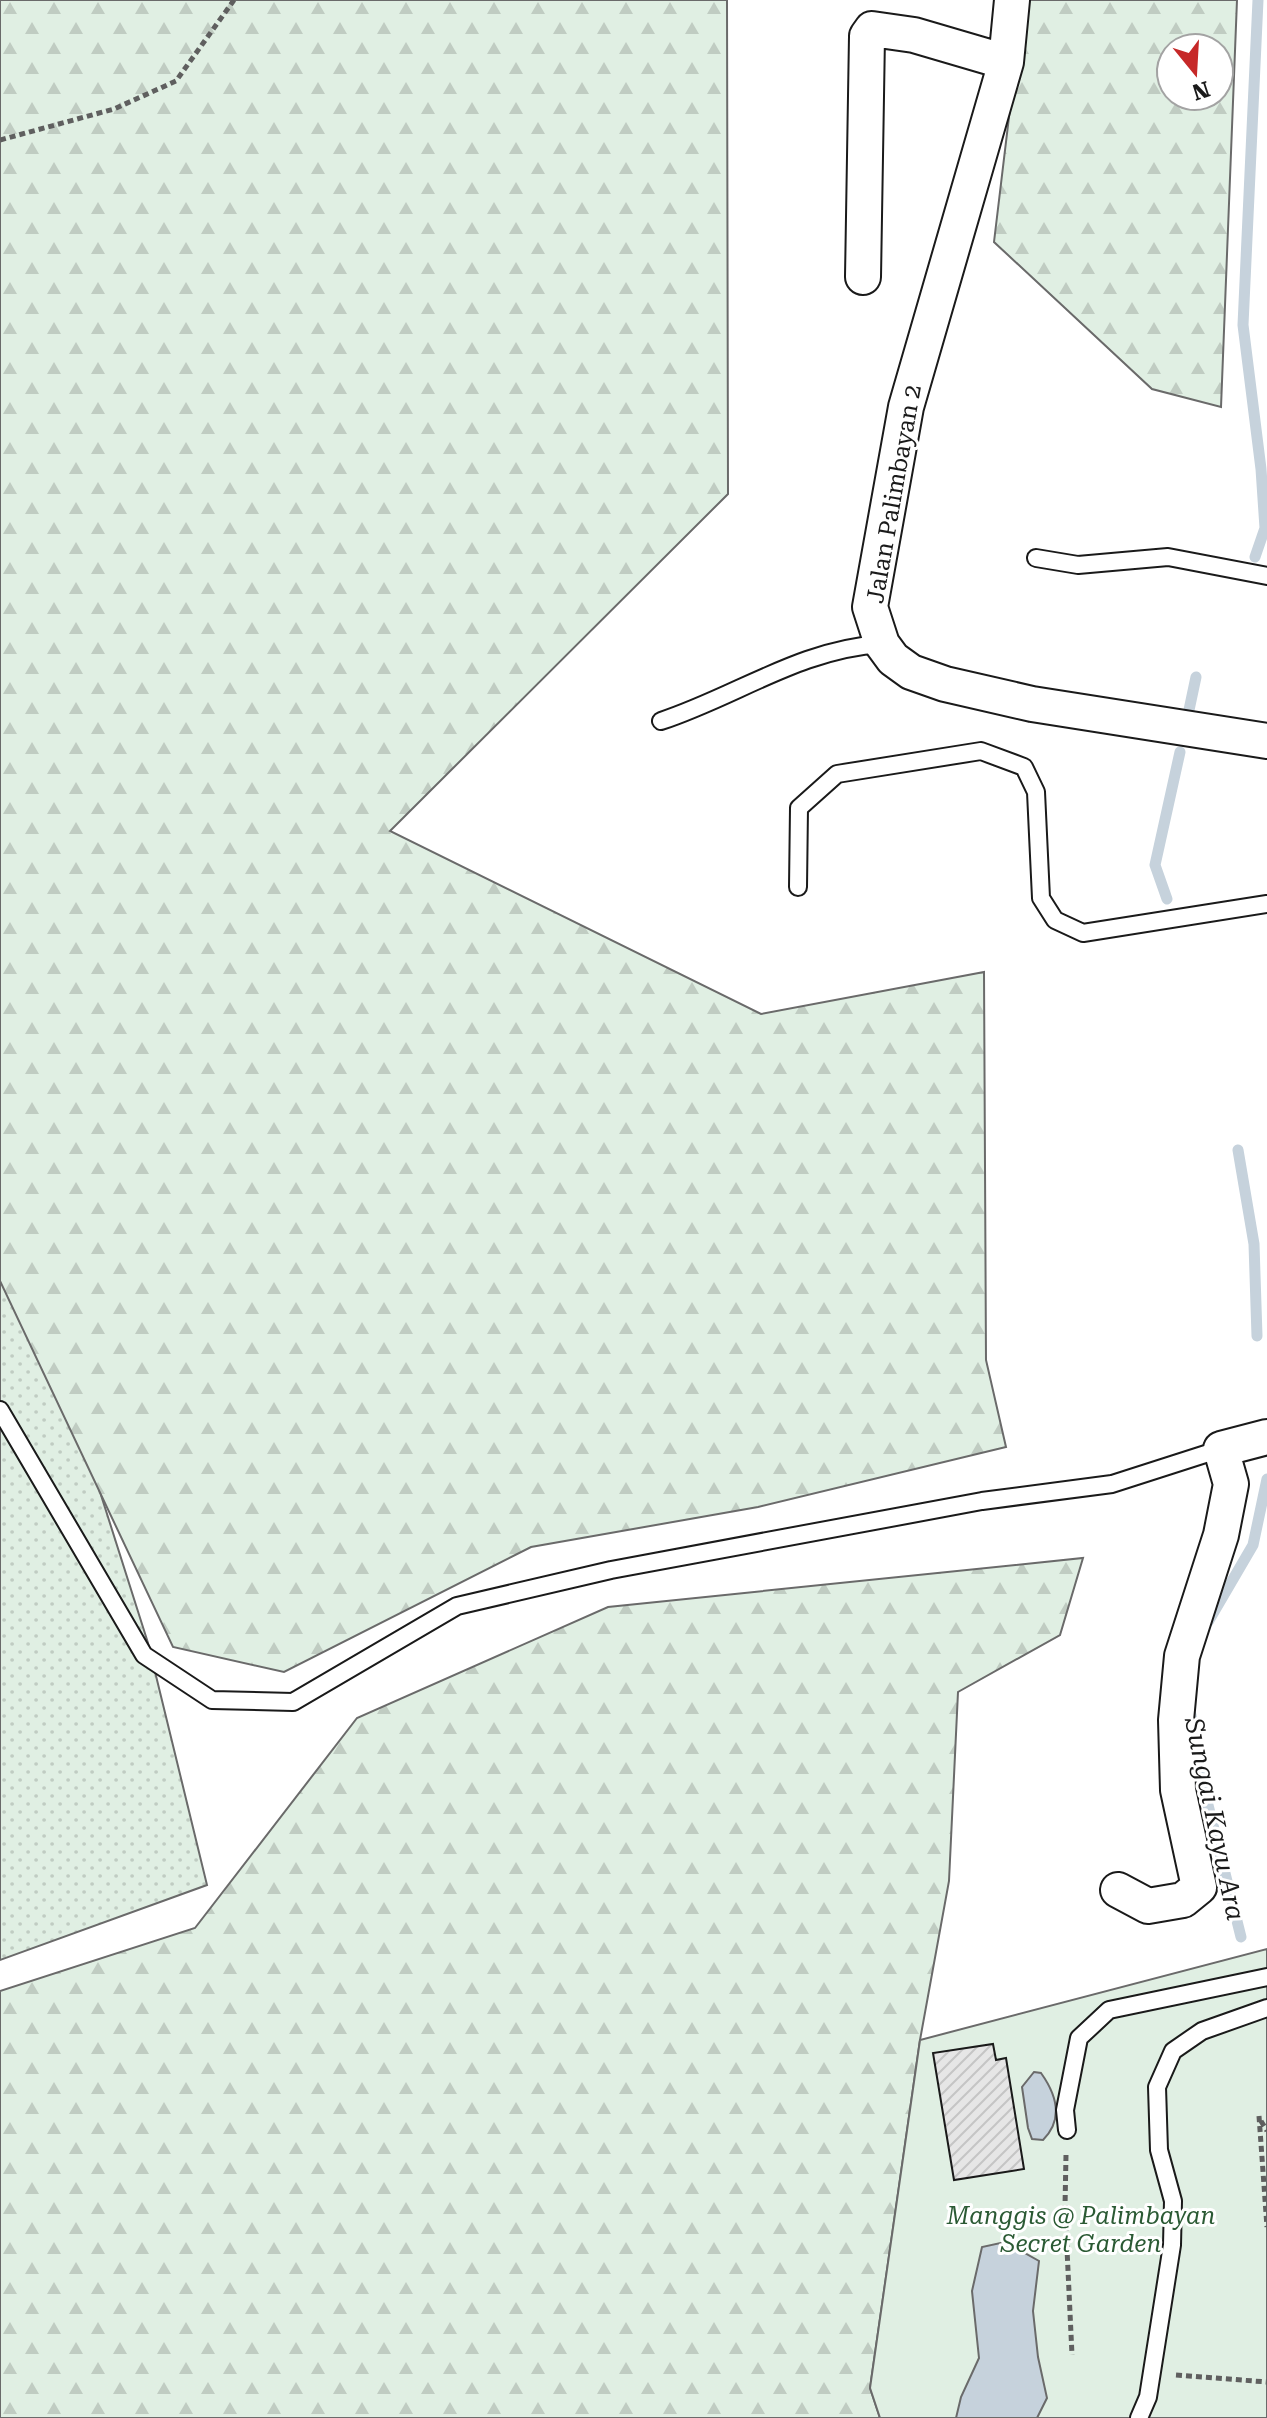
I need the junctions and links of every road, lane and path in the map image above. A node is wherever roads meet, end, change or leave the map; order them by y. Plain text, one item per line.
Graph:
1 (234, 0) edge
2 (1012, 0) edge
3 (1006, 62) junction
4 (0, 140) edge
5 (863, 277) dead end
6 (1036, 558) dead end
7 (1267, 576) edge
8 (882, 644) junction
9 (661, 721) dead end
10 (1267, 741) edge
11 (798, 887) dead end
12 (1267, 904) edge
13 (0, 1410) edge
14 (1267, 1437) edge
15 (1221, 1449) junction
16 (1118, 1890) dead end
17 (1267, 1977) edge
18 (1267, 2008) edge
19 (1067, 2130) joint
20 (1267, 2131) edge
21 (1267, 2227) edge
22 (1072, 2355) dead end
23 (1197, 2376) dead end
24 (1267, 2382) edge
25 (1139, 2418) edge

1 - 4 path
2 - 3 street, Jalan Palimbayan 2
3 - 5 street
3 - 8 street, Jalan Palimbayan 2
6 - 7 lane
8 - 9 lane
8 - 10 street, Jalan Palimbayan 2
11 - 12 lane
13 - 15 lane
14 - 15 street
15 - 16 street
17 - 19 lane
18 - 25 lane
19 - 22 path
20 - 21 path
23 - 24 path

